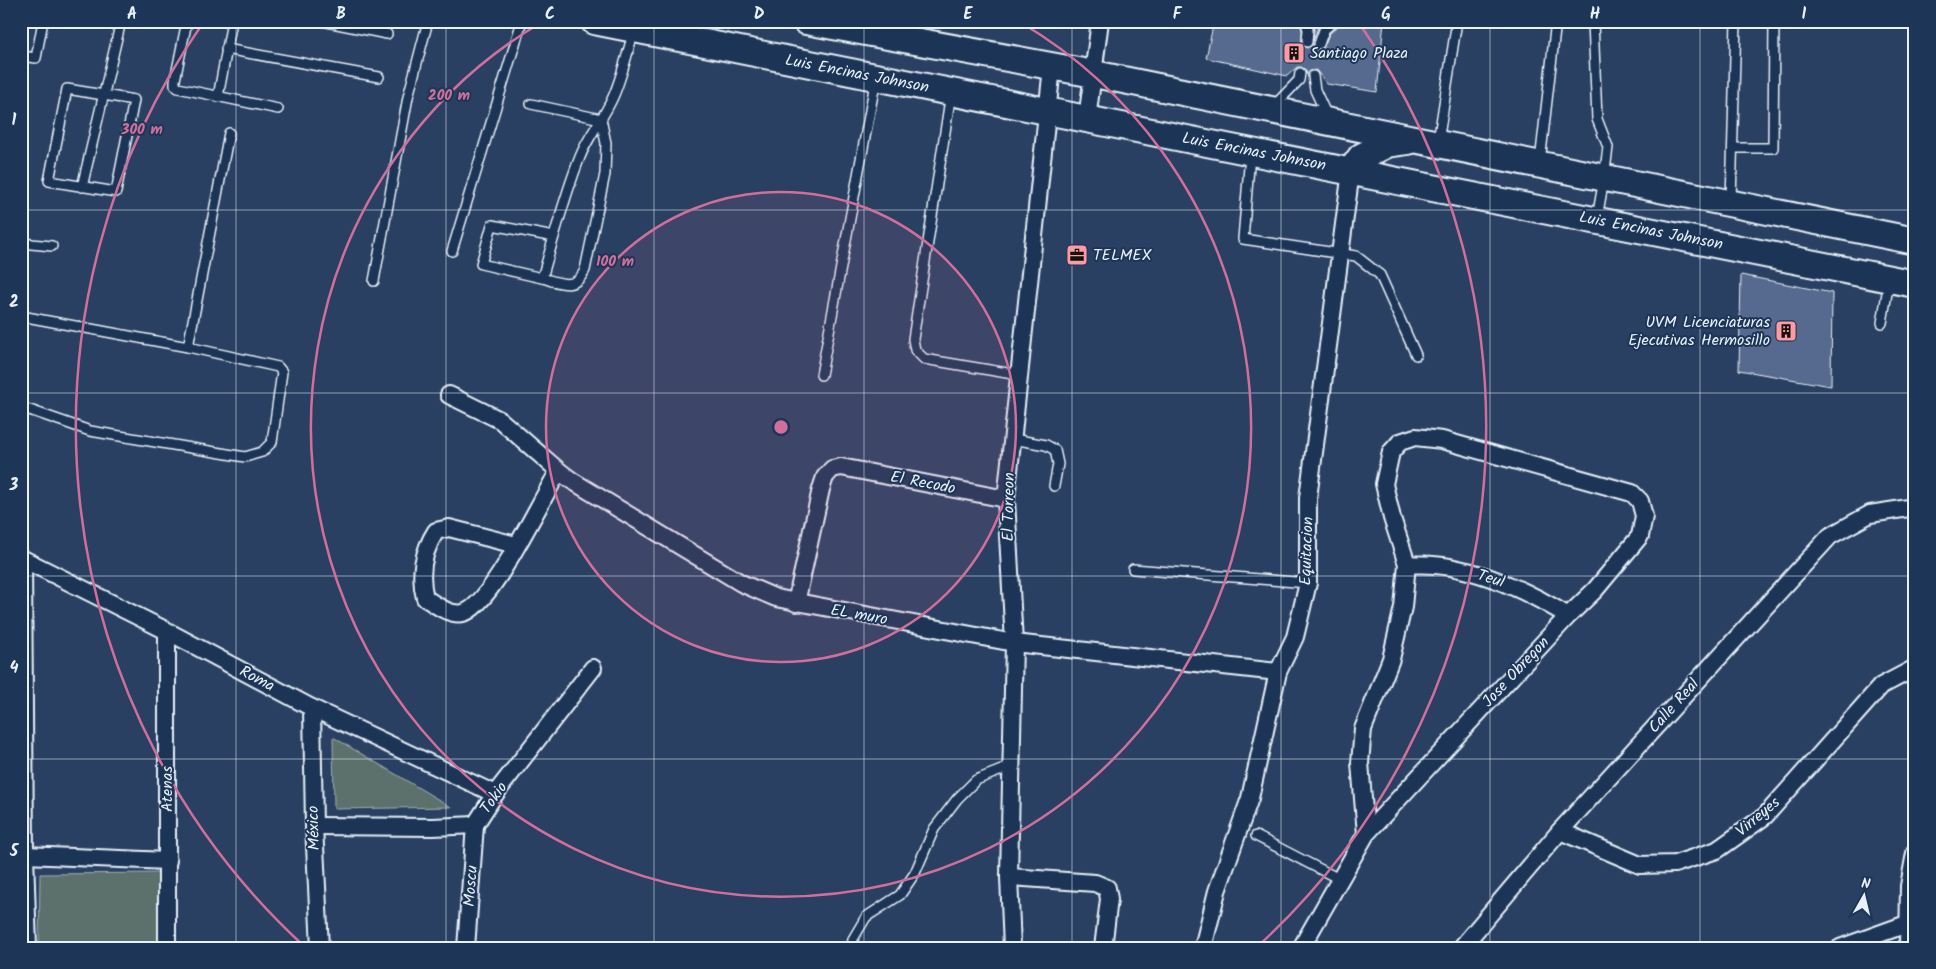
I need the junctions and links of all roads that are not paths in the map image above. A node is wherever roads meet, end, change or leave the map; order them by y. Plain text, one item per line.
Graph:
1 (43, 21) edge
2 (121, 21) edge
3 (187, 21) edge
4 (232, 21) edge
5 (322, 21) edge
6 (428, 21) edge
7 (522, 21) edge
8 (594, 21) edge
9 (806, 21) edge
10 (1100, 21) edge
11 (1334, 21) edge
12 (1457, 21) edge
13 (1556, 21) edge
14 (1592, 21) edge
15 (1736, 21) edge
16 (1774, 21) edge
17 (1307, 25) edge
18 (634, 30) junction
19 (1324, 30) junction
20 (387, 34) dead end
21 (1307, 42) dead end
22 (1319, 44) dead end
23 (226, 50) junction
24 (21, 56) edge
25 (1052, 68) junction
26 (1300, 73) dead end
27 (1094, 74) junction
28 (1313, 76) dead end
29 (379, 77) dead end
30 (876, 78) junction
31 (951, 93) junction
32 (103, 95) junction
33 (218, 97) junction
34 (531, 104) dead end
35 (278, 108) dead end
36 (1270, 111) junction
37 (1048, 112) junction
38 (601, 119) junction
39 (1087, 119) junction
40 (1331, 123) junction
41 (229, 133) dead end
42 (1426, 142) junction
43 (1733, 148) junction
44 (1250, 151) junction
45 (1539, 164) junction
46 (1351, 171) junction
47 (1604, 179) junction
48 (82, 187) junction
49 (1731, 203) junction
50 (1597, 220) junction
51 (554, 238) junction
52 (1915, 241) edge
53 (21, 243) edge
54 (52, 246) dead end
55 (452, 251) dead end
56 (1340, 253) junction
57 (542, 278) junction
58 (1889, 278) junction
59 (374, 281) dead end
60 (1915, 284) edge
61 (21, 316) edge
62 (1882, 323) dead end
63 (188, 347) junction
64 (1416, 355) dead end
65 (821, 375) dead end
66 (1020, 375) junction
67 (449, 396) dead end
68 (21, 407) edge
69 (1012, 439) junction
70 (559, 471) junction
71 (1054, 486) dead end
72 (1006, 499) junction
73 (1915, 508) edge
74 (516, 546) junction
75 (22, 559) edge
76 (1407, 564) junction
77 (1133, 569) dead end
78 (1308, 583) junction
79 (796, 603) junction
80 (1568, 616) junction
81 (167, 631) junction
82 (1014, 643) junction
83 (593, 668) dead end
84 (1915, 668) edge
85 (1278, 672) junction
86 (312, 708) junction
87 (1012, 766) junction
88 (495, 794) junction
89 (475, 825) junction
90 (314, 826) junction
91 (1560, 831) junction
92 (1366, 834) junction
93 (1256, 836) dead end
94 (1915, 852) edge
95 (25, 855) junction
96 (168, 861) junction
97 (1009, 877) junction
98 (1339, 879) junction
99 (1911, 922) edge
100 (167, 947) edge
101 (28, 948) edge
102 (320, 948) edge
103 (466, 948) edge
104 (852, 948) edge
105 (1012, 948) edge
106 (1103, 948) edge
107 (1203, 948) edge
108 (1301, 948) edge
109 (1461, 948) edge
110 (1840, 948) edge
111 (1908, 948) edge

1 - 24 lane
2 - 32 lane
3 - 33 lane
4 - 23 lane
5 - 20 lane
6 - 59 lane
7 - 55 lane
8 - 18 main road, Luis Encinas Johnson
9 - 25 main road
10 - 27 street
11 - 19 lane
12 - 42 lane
13 - 45 lane
14 - 47 lane
15 - 43 lane
16 - 43 lane
17 - 19 lane
17 - 21 lane
18 - 30 main road, Luis Encinas Johnson
18 - 38 lane
19 - 22 lane
23 - 29 lane
23 - 33 lane
25 - 27 main road
25 - 37 street, El Torreon
26 - 36 lane
27 - 36 main road
27 - 39 street
28 - 40 lane
30 - 31 main road, Luis Encinas Johnson
30 - 65 lane
31 - 37 main road, Luis Encinas Johnson
31 - 66 lane
32 - 48 lane
32 - 48 lane
32 - 48 lane
33 - 35 lane
34 - 38 lane
36 - 40 main road
37 - 39 main road, Luis Encinas Johnson
37 - 66 street, El Torreon
38 - 51 lane
38 - 57 lane
39 - 44 main road, Luis Encinas Johnson
40 - 42 main road
41 - 63 lane
42 - 45 main road
42 - 46 main road
43 - 49 lane
44 - 46 main road, Luis Encinas Johnson
44 - 56 lane
45 - 47 main road
46 - 50 main road, Luis Encinas Johnson
46 - 56 street, Equitacion
47 - 49 main road
47 - 50 lane
49 - 52 main road
50 - 58 main road, Luis Encinas Johnson
51 - 57 lane
51 - 57 lane
53 - 54 lane
56 - 64 lane
56 - 78 street, Equitacion
58 - 60 main road, Luis Encinas Johnson
58 - 62 lane
61 - 63 lane
63 - 68 lane
66 - 69 street, El Torreon
67 - 70 street, EL muro
69 - 71 lane
69 - 72 street, El Torreon
70 - 74 street
70 - 79 street, EL muro
72 - 79 street, El Recodo
72 - 82 street, El Torreon
73 - 91 street, Calle Real
74 - 74 street
75 - 81 street, Roma
75 - 95 street
76 - 80 street, Teul
76 - 80 street, Jose Obregon
76 - 92 street
77 - 78 lane
78 - 85 street, Equitacion
79 - 82 street, EL muro
80 - 92 street, Jose Obregon
81 - 86 street, Roma
81 - 96 street, Atenas
82 - 85 street, EL muro
82 - 87 street, El Torreon
83 - 88 street, Tokio
84 - 91 street, Virreyes
85 - 107 street, Equitacion
86 - 88 street, Roma
86 - 90 street, México
87 - 97 street, El Torreon
87 - 104 lane
88 - 89 street, Tokio
89 - 90 street, Tokio
89 - 103 street, Moscu
90 - 102 street, México
91 - 109 street, Calle Real
92 - 98 street, Jose Obregon
93 - 98 lane
94 - 99 street
95 - 96 street
95 - 101 street
96 - 100 street, Atenas
97 - 105 street, El Torreon
97 - 106 street
98 - 108 street, Jose Obregon
99 - 110 street
99 - 111 street

